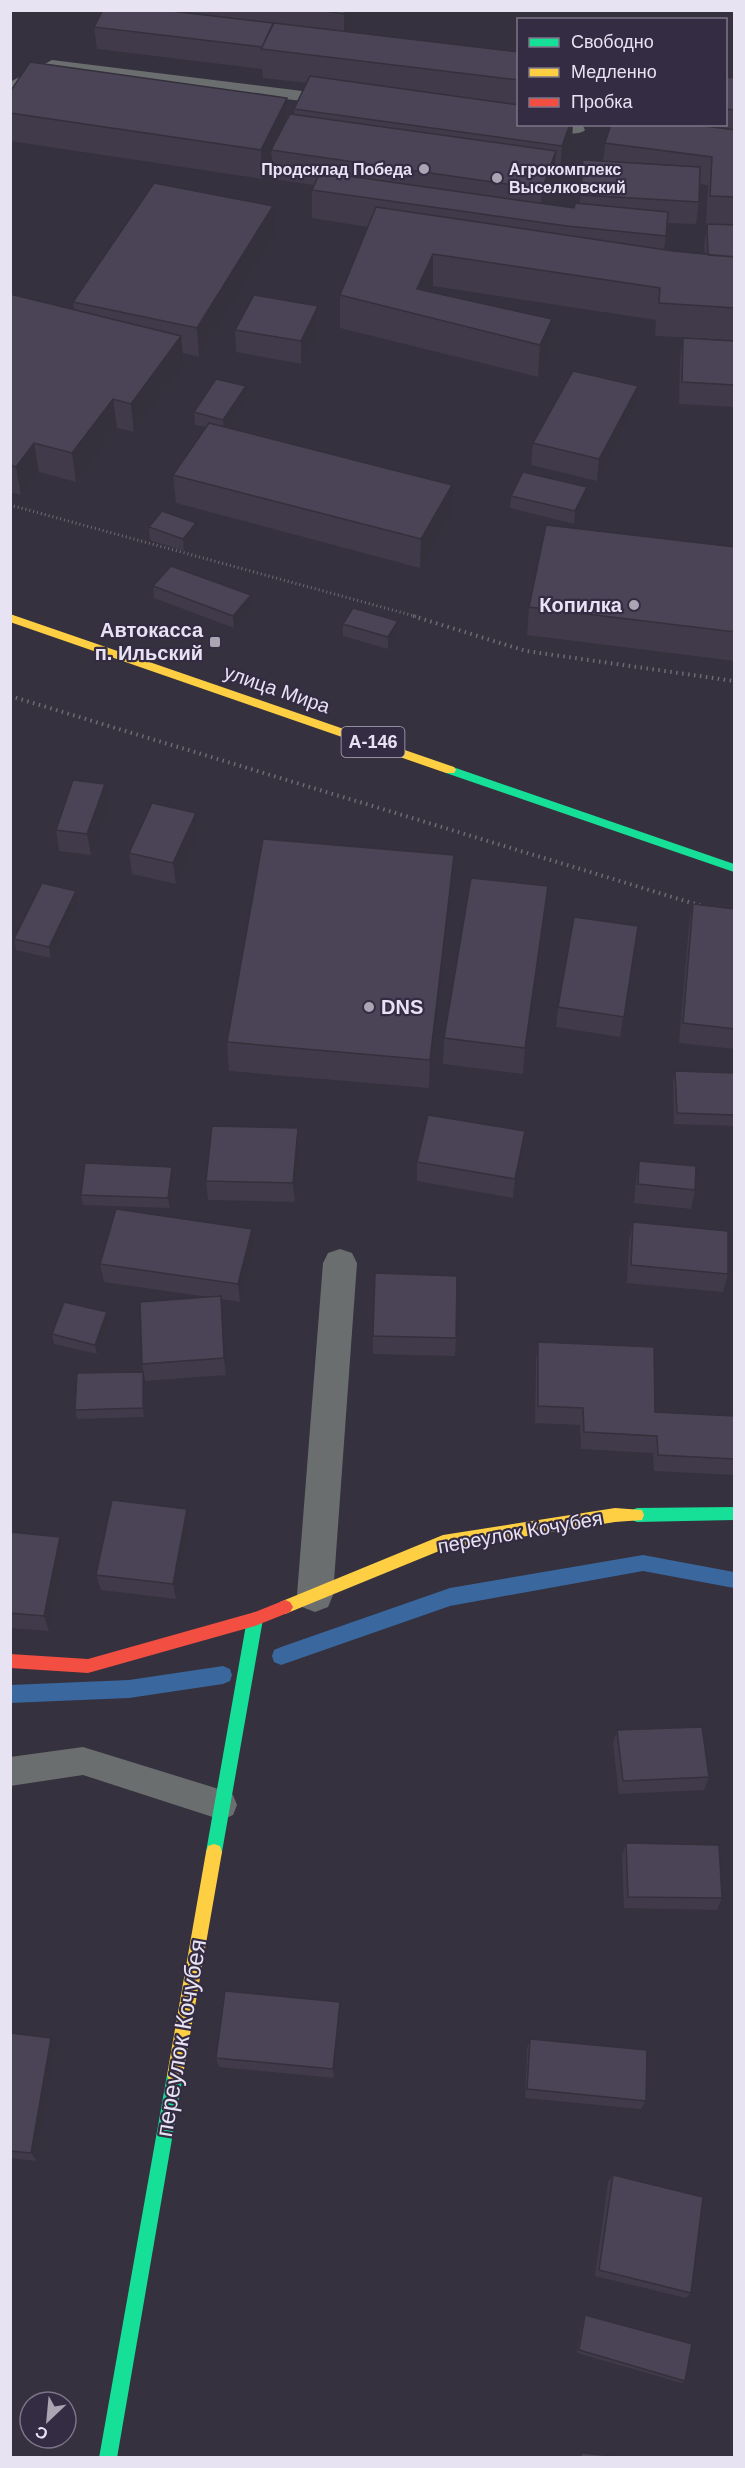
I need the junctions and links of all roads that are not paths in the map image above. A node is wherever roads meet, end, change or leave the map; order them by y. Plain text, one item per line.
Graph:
1 (10, 89) edge
2 (355, 102) edge
3 (550, 126) edge
4 (578, 130) dead end
5 (10, 618) edge
6 (735, 868) edge
7 (340, 1263) dead end
8 (735, 1514) edge
9 (315, 1595) junction
10 (255, 1619) junction
11 (10, 1661) edge
12 (10, 1772) edge
13 (222, 1805) junction
14 (108, 2457) edge

1 - 2 lane
3 - 4 lane
5 - 6 main road, улица Мира / А-146
7 - 9 street
8 - 9 main road, переулок Кочубея
9 - 10 main road, переулок Кочубея
10 - 11 main road, переулок Кочубея
10 - 13 main road, переулок Кочубея
12 - 13 lane
13 - 14 main road, переулок Кочубея

